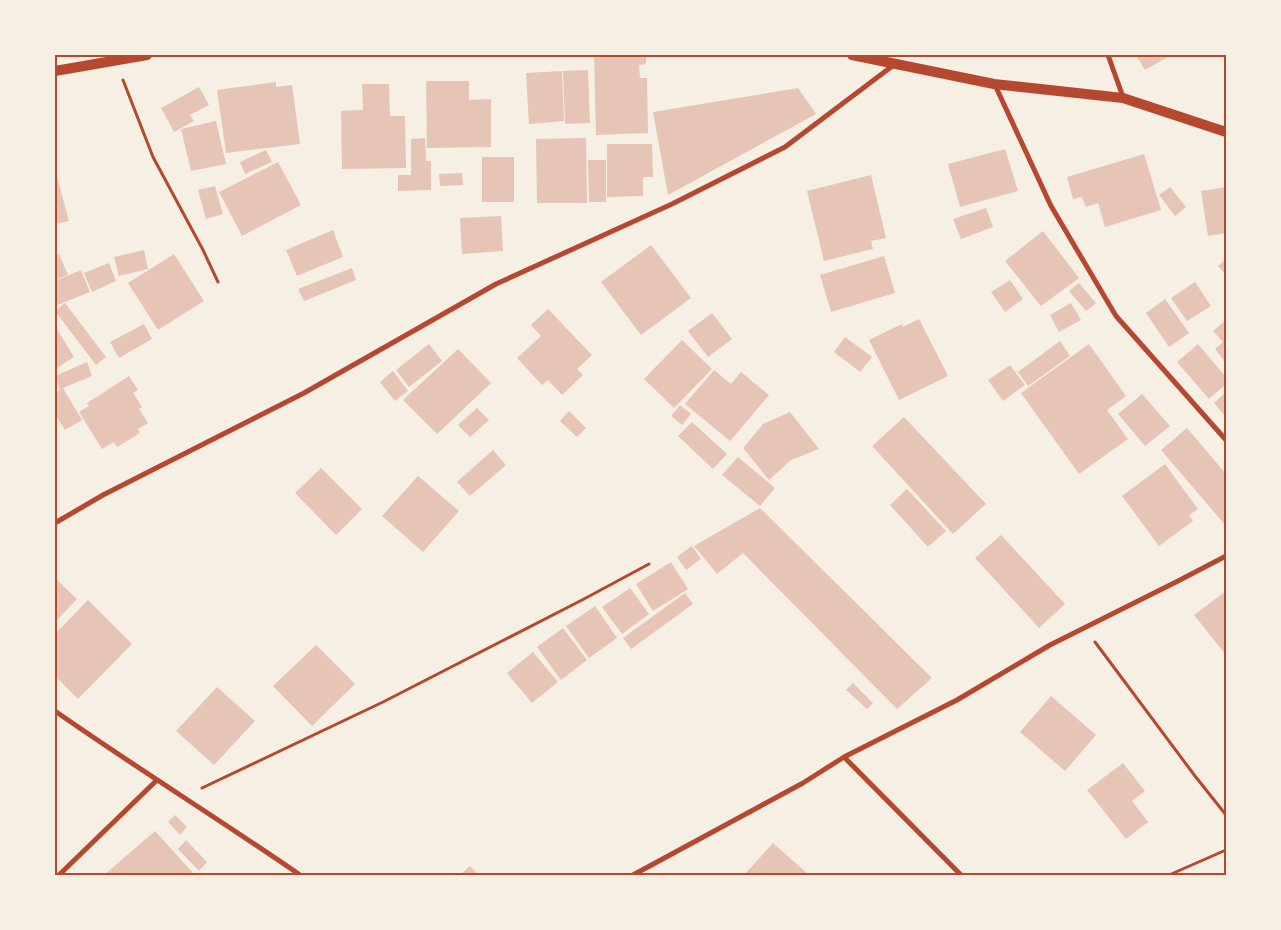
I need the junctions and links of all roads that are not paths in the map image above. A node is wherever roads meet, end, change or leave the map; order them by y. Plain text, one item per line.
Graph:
1 (147, 55) edge
2 (852, 55) edge
3 (1108, 55) edge
4 (894, 64) junction
5 (55, 71) edge
6 (994, 84) junction
7 (1123, 98) junction
8 (1226, 132) edge
9 (1226, 440) edge
10 (55, 523) edge
11 (1226, 556) edge
12 (55, 711) edge
13 (844, 757) junction
14 (157, 780) junction
15 (58, 875) edge
16 (300, 875) edge
17 (634, 875) edge
18 (960, 875) edge

1 - 5 main road
2 - 4 main road
3 - 7 street
4 - 6 main road
4 - 10 street
6 - 7 main road
6 - 9 street
7 - 8 main road
11 - 13 street
12 - 14 street
13 - 17 street
13 - 18 street
14 - 15 street
14 - 16 street

